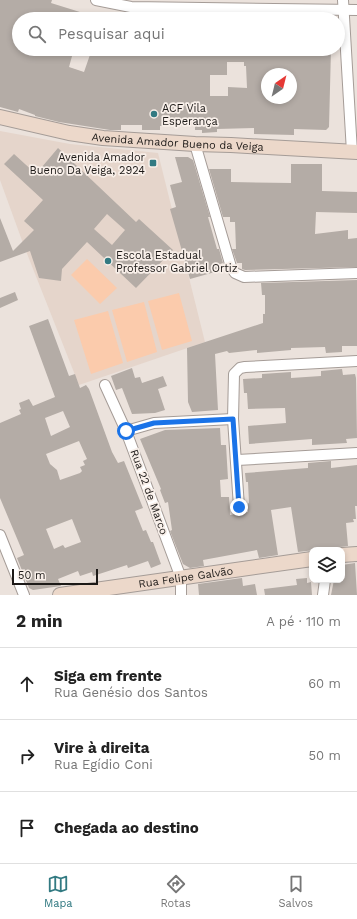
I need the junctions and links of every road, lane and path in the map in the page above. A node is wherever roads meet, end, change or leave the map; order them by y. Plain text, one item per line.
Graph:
1 (96, 0) edge
2 (343, 5) edge
3 (357, 10) edge
4 (345, 30) edge
5 (0, 117) edge
6 (195, 144) junction
7 (355, 152) edge
8 (357, 273) edge
9 (357, 361) edge
10 (105, 385) dead end
11 (233, 419) junction
12 (126, 431) junction
13 (357, 453) edge
14 (237, 460) junction
15 (239, 507) dead end
16 (0, 535) edge
17 (357, 554) edge
18 (345, 555) edge
19 (309, 559) edge
20 (181, 578) junction
21 (325, 583) edge
22 (24, 595) edge
23 (60, 595) edge
24 (181, 595) edge
25 (323, 595) edge

1 - 2 street
2 - 3 street
4 - 7 street
5 - 6 main road, Avenida Amador Bueno da Veiga
6 - 7 main road, Avenida Amador Bueno da Veiga
6 - 8 street
9 - 11 street
10 - 12 street, Rua 22 de Marco
11 - 12 street
11 - 14 street
12 - 20 street, Rua 22 de Marco
13 - 14 street
14 - 15 street
16 - 22 street
17 - 18 main road
19 - 20 main road, Rua Felipe Galvão
20 - 23 main road, Rua Felipe Galvão
20 - 24 street
21 - 25 street

